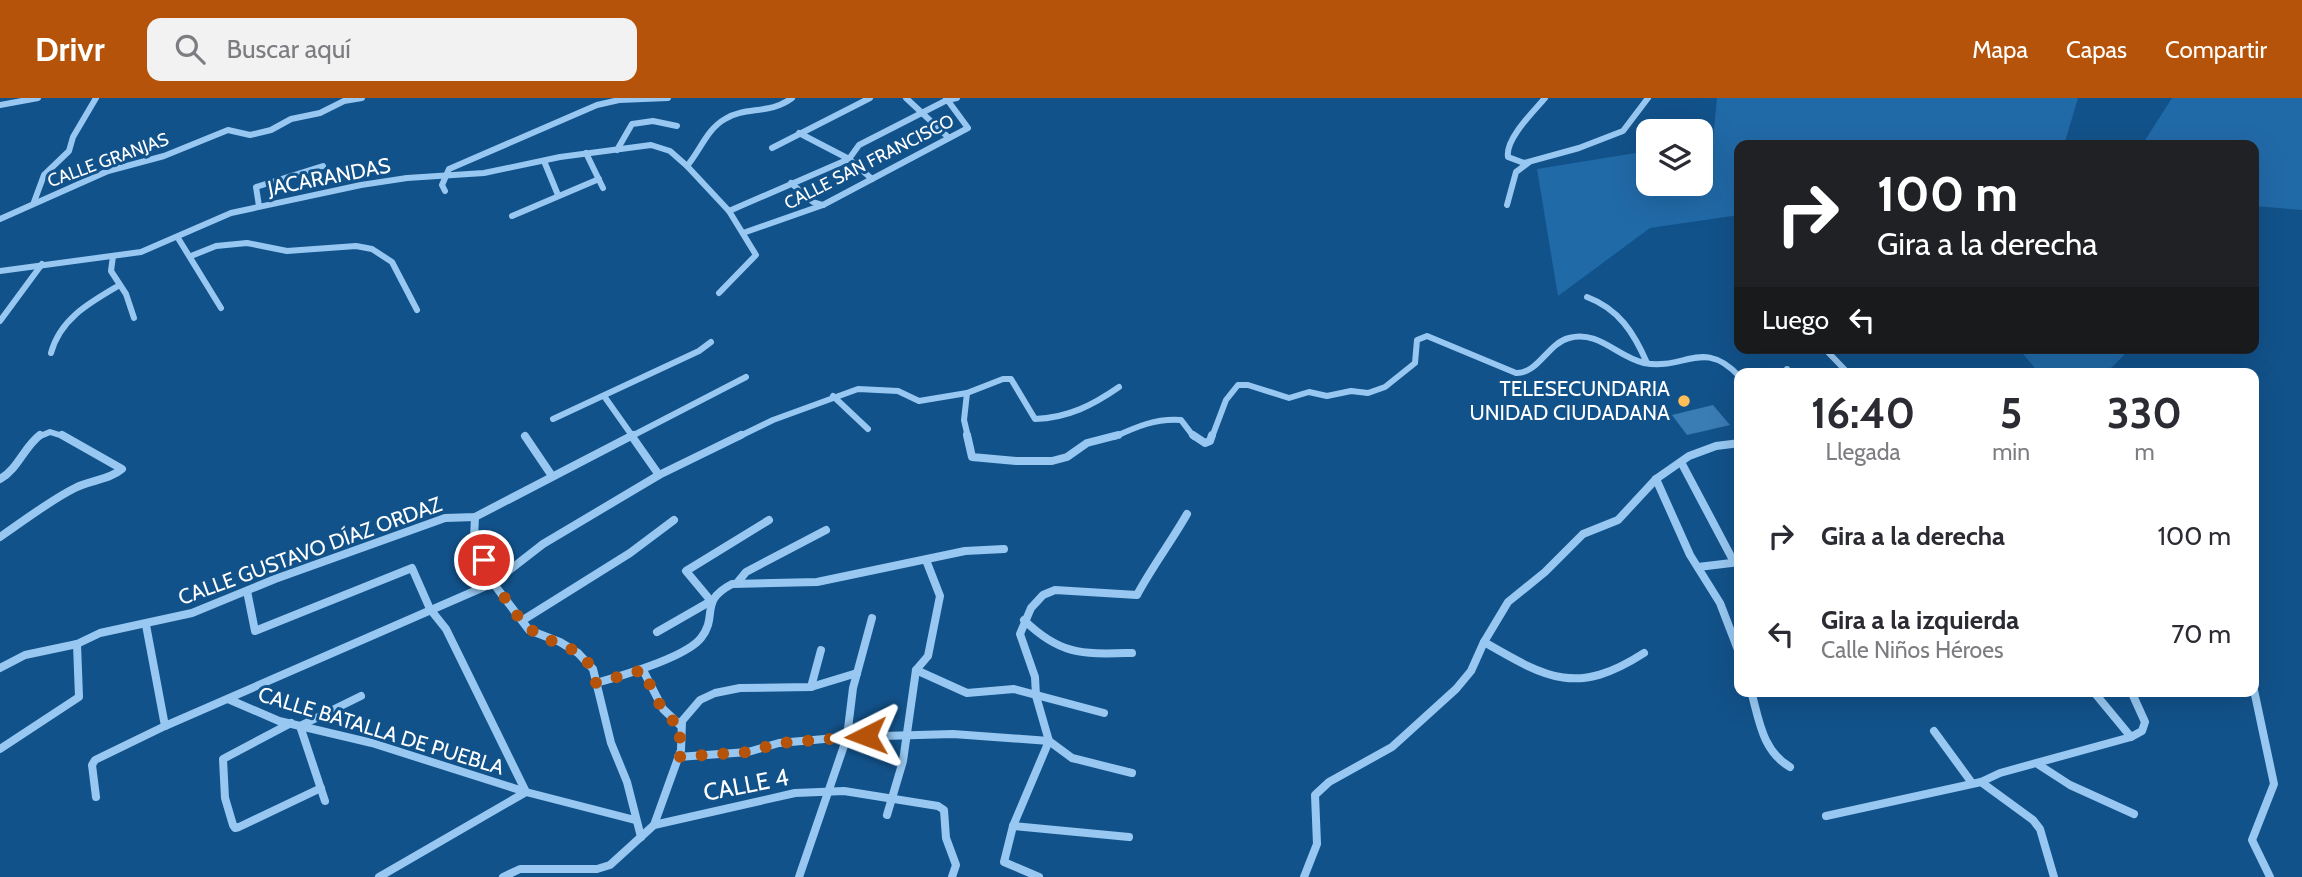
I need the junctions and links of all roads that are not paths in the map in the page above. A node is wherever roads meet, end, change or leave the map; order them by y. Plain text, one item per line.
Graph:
1 (38, 98) edge
2 (96, 98) edge
3 (362, 98) edge
4 (668, 98) edge
5 (792, 98) edge
6 (870, 98) edge
7 (957, 98) edge
8 (1545, 98) edge
9 (1648, 98) edge
10 (906, 99) edge
11 (946, 99) edge
12 (0, 105) edge
13 (922, 113) junction
14 (677, 126) dead end
15 (799, 133) junction
16 (949, 138) junction
17 (772, 148) dead end
18 (617, 150) junction
19 (586, 153) junction
20 (849, 159) junction
21 (544, 161) junction
22 (1531, 161) junction
23 (323, 166) dead end
24 (687, 166) junction
25 (444, 175) junction
26 (599, 179) junction
27 (872, 179) junction
28 (791, 183) junction
29 (603, 188) dead end
30 (445, 191) dead end
31 (558, 195) junction
32 (34, 202) junction
33 (823, 205) junction
34 (1507, 205) dead end
35 (259, 206) junction
36 (729, 211) junction
37 (512, 216) dead end
38 (0, 219) edge
39 (743, 233) junction
40 (178, 238) junction
41 (113, 256) junction
42 (191, 256) junction
43 (41, 264) junction
44 (0, 271) edge
45 (118, 286) junction
46 (719, 293) dead end
47 (1587, 297) dead end
48 (221, 309) dead end
49 (417, 310) dead end
50 (134, 318) dead end
51 (0, 321) edge
52 (711, 342) dead end
53 (51, 354) dead end
54 (1830, 354) edge
55 (1647, 363) junction
56 (1843, 368) edge
57 (1734, 371) edge
58 (747, 377) dead end
59 (1119, 387) dead end
60 (967, 393) junction
61 (604, 396) junction
62 (833, 396) junction
63 (553, 419) dead end
64 (868, 429) dead end
65 (631, 435) junction
66 (525, 436) dead end
67 (1734, 444) edge
68 (1681, 462) junction
69 (659, 475) junction
70 (552, 476) junction
71 (0, 479) edge
72 (1656, 479) junction
73 (1187, 514) dead end
74 (475, 517) junction
75 (674, 520) dead end
76 (769, 520) dead end
77 (826, 530) dead end
78 (0, 537) edge
79 (1004, 549) dead end
80 (1734, 557) edge
81 (926, 560) junction
82 (1734, 562) edge
83 (1698, 567) junction
84 (493, 583) junction
85 (737, 583) junction
86 (247, 591) junction
87 (711, 601) junction
88 (430, 609) junction
89 (872, 618) dead end
90 (523, 620) junction
91 (1024, 620) junction
92 (146, 625) junction
93 (657, 632) dead end
94 (1734, 639) edge
95 (1484, 642) junction
96 (77, 644) junction
97 (821, 650) dead end
98 (1132, 653) dead end
99 (1644, 653) dead end
100 (0, 668) edge
101 (643, 670) junction
102 (916, 670) junction
103 (857, 673) junction
104 (596, 683) junction
105 (811, 687) junction
106 (361, 695) dead end
107 (1036, 696) junction
108 (1753, 697) edge
109 (2098, 697) edge
110 (2134, 697) edge
111 (2255, 697) edge
112 (228, 699) junction
113 (1104, 713) dead end
114 (295, 725) junction
115 (165, 726) junction
116 (681, 726) junction
117 (1934, 731) dead end
118 (905, 735) junction
119 (847, 737) junction
120 (2132, 737) junction
121 (1049, 741) junction
122 (0, 750) edge
123 (678, 757) junction
124 (2039, 765) junction
125 (1790, 767) dead end
126 (1132, 773) dead end
127 (1976, 783) junction
128 (321, 788) junction
129 (828, 791) junction
130 (526, 792) junction
131 (96, 797) dead end
132 (891, 797) junction
133 (325, 801) dead end
134 (2134, 814) dead end
135 (887, 815) dead end
136 (1826, 816) dead end
137 (635, 820) junction
138 (653, 824) junction
139 (1013, 826) junction
140 (642, 837) junction
141 (1129, 837) dead end
142 (572, 873) edge
143 (379, 877) edge
144 (503, 877) edge
145 (799, 877) edge
146 (952, 877) edge
147 (1039, 877) edge
148 (1304, 877) edge
149 (2054, 877) edge
150 (2270, 877) edge

1 - 12 street
2 - 32 street
3 - 32 street, CALLE GRANJAS
4 - 25 street
5 - 24 street
6 - 15 street
7 - 11 street
8 - 22 street
9 - 22 street
10 - 13 street
11 - 13 street
11 - 16 street, CALLE SAN FRANCISCO
13 - 16 street
13 - 20 street
14 - 18 street
15 - 17 street
15 - 20 street
16 - 27 street, CALLE SAN FRANCISCO
18 - 19 street, JACARANDAS
18 - 24 street, JACARANDAS
19 - 21 street, JACARANDAS
19 - 26 street
20 - 27 street
20 - 28 street
21 - 25 street, JACARANDAS
21 - 31 street
22 - 34 street
23 - 35 street
24 - 36 street
25 - 30 street
25 - 35 street, JACARANDAS
26 - 29 street
26 - 31 street
27 - 33 street, CALLE SAN FRANCISCO
28 - 33 street
28 - 36 street
31 - 37 street
32 - 38 street, CALLE GRANJAS
33 - 39 street, CALLE SAN FRANCISCO
35 - 40 street, JACARANDAS
36 - 39 street
39 - 46 street
40 - 41 street, JACARANDAS
40 - 42 street
41 - 43 street, JACARANDAS
41 - 45 street
42 - 48 street
42 - 49 street
43 - 44 street, JACARANDAS
43 - 51 street
45 - 50 street
45 - 53 street
47 - 55 street
52 - 61 street
54 - 56 street
55 - 57 street
55 - 60 street
58 - 65 street, CALLE GUSTAVO DÍAZ ORDAZ
59 - 60 street
60 - 62 street
61 - 63 street
61 - 65 street
62 - 64 street
62 - 69 street
65 - 69 street
65 - 70 street, CALLE GUSTAVO DÍAZ ORDAZ
66 - 70 street
67 - 68 street
68 - 72 street
68 - 80 street
69 - 84 street
70 - 74 street, CALLE GUSTAVO DÍAZ ORDAZ
71 - 78 street
72 - 83 street
72 - 95 street
73 - 91 street
74 - 84 street
74 - 86 street, CALLE GUSTAVO DÍAZ ORDAZ
75 - 90 street
76 - 87 street
77 - 85 street
79 - 81 street
81 - 85 street
81 - 102 street
82 - 83 street
83 - 94 street
84 - 88 street
84 - 90 street
85 - 87 street
86 - 88 street
86 - 92 street, CALLE GUSTAVO DÍAZ ORDAZ
87 - 93 street
87 - 101 street
88 - 112 street
88 - 130 street
89 - 103 street
90 - 104 street
91 - 98 street
91 - 107 street
92 - 96 street, CALLE GUSTAVO DÍAZ ORDAZ
92 - 115 street
95 - 99 street
95 - 148 street
96 - 100 street, CALLE GUSTAVO DÍAZ ORDAZ
96 - 122 street
97 - 105 street
101 - 104 street
101 - 116 street
102 - 107 street
102 - 118 street
103 - 105 street
103 - 119 street
104 - 137 street
105 - 116 street
106 - 114 street
107 - 113 street
107 - 121 street
108 - 125 street
109 - 120 street
110 - 120 street
111 - 150 street
112 - 114 street, CALLE BATALLA DE PUEBLA
112 - 115 street
114 - 128 street
114 - 128 street
114 - 130 street, CALLE BATALLA DE PUEBLA
115 - 131 street
116 - 123 street
117 - 127 street
118 - 119 street
118 - 121 street
118 - 132 street
119 - 123 street
119 - 129 street
120 - 124 street
121 - 126 street
121 - 139 street
123 - 138 street
124 - 127 street
124 - 134 street
127 - 136 street
127 - 149 street
128 - 133 street
129 - 132 street, CALLE 4
129 - 138 street, CALLE 4
129 - 145 street
130 - 137 street, CALLE BATALLA DE PUEBLA
130 - 143 street
132 - 135 street
132 - 146 street, CALLE 4
137 - 140 street
138 - 140 street
139 - 141 street
139 - 147 street
140 - 142 street
142 - 144 street

